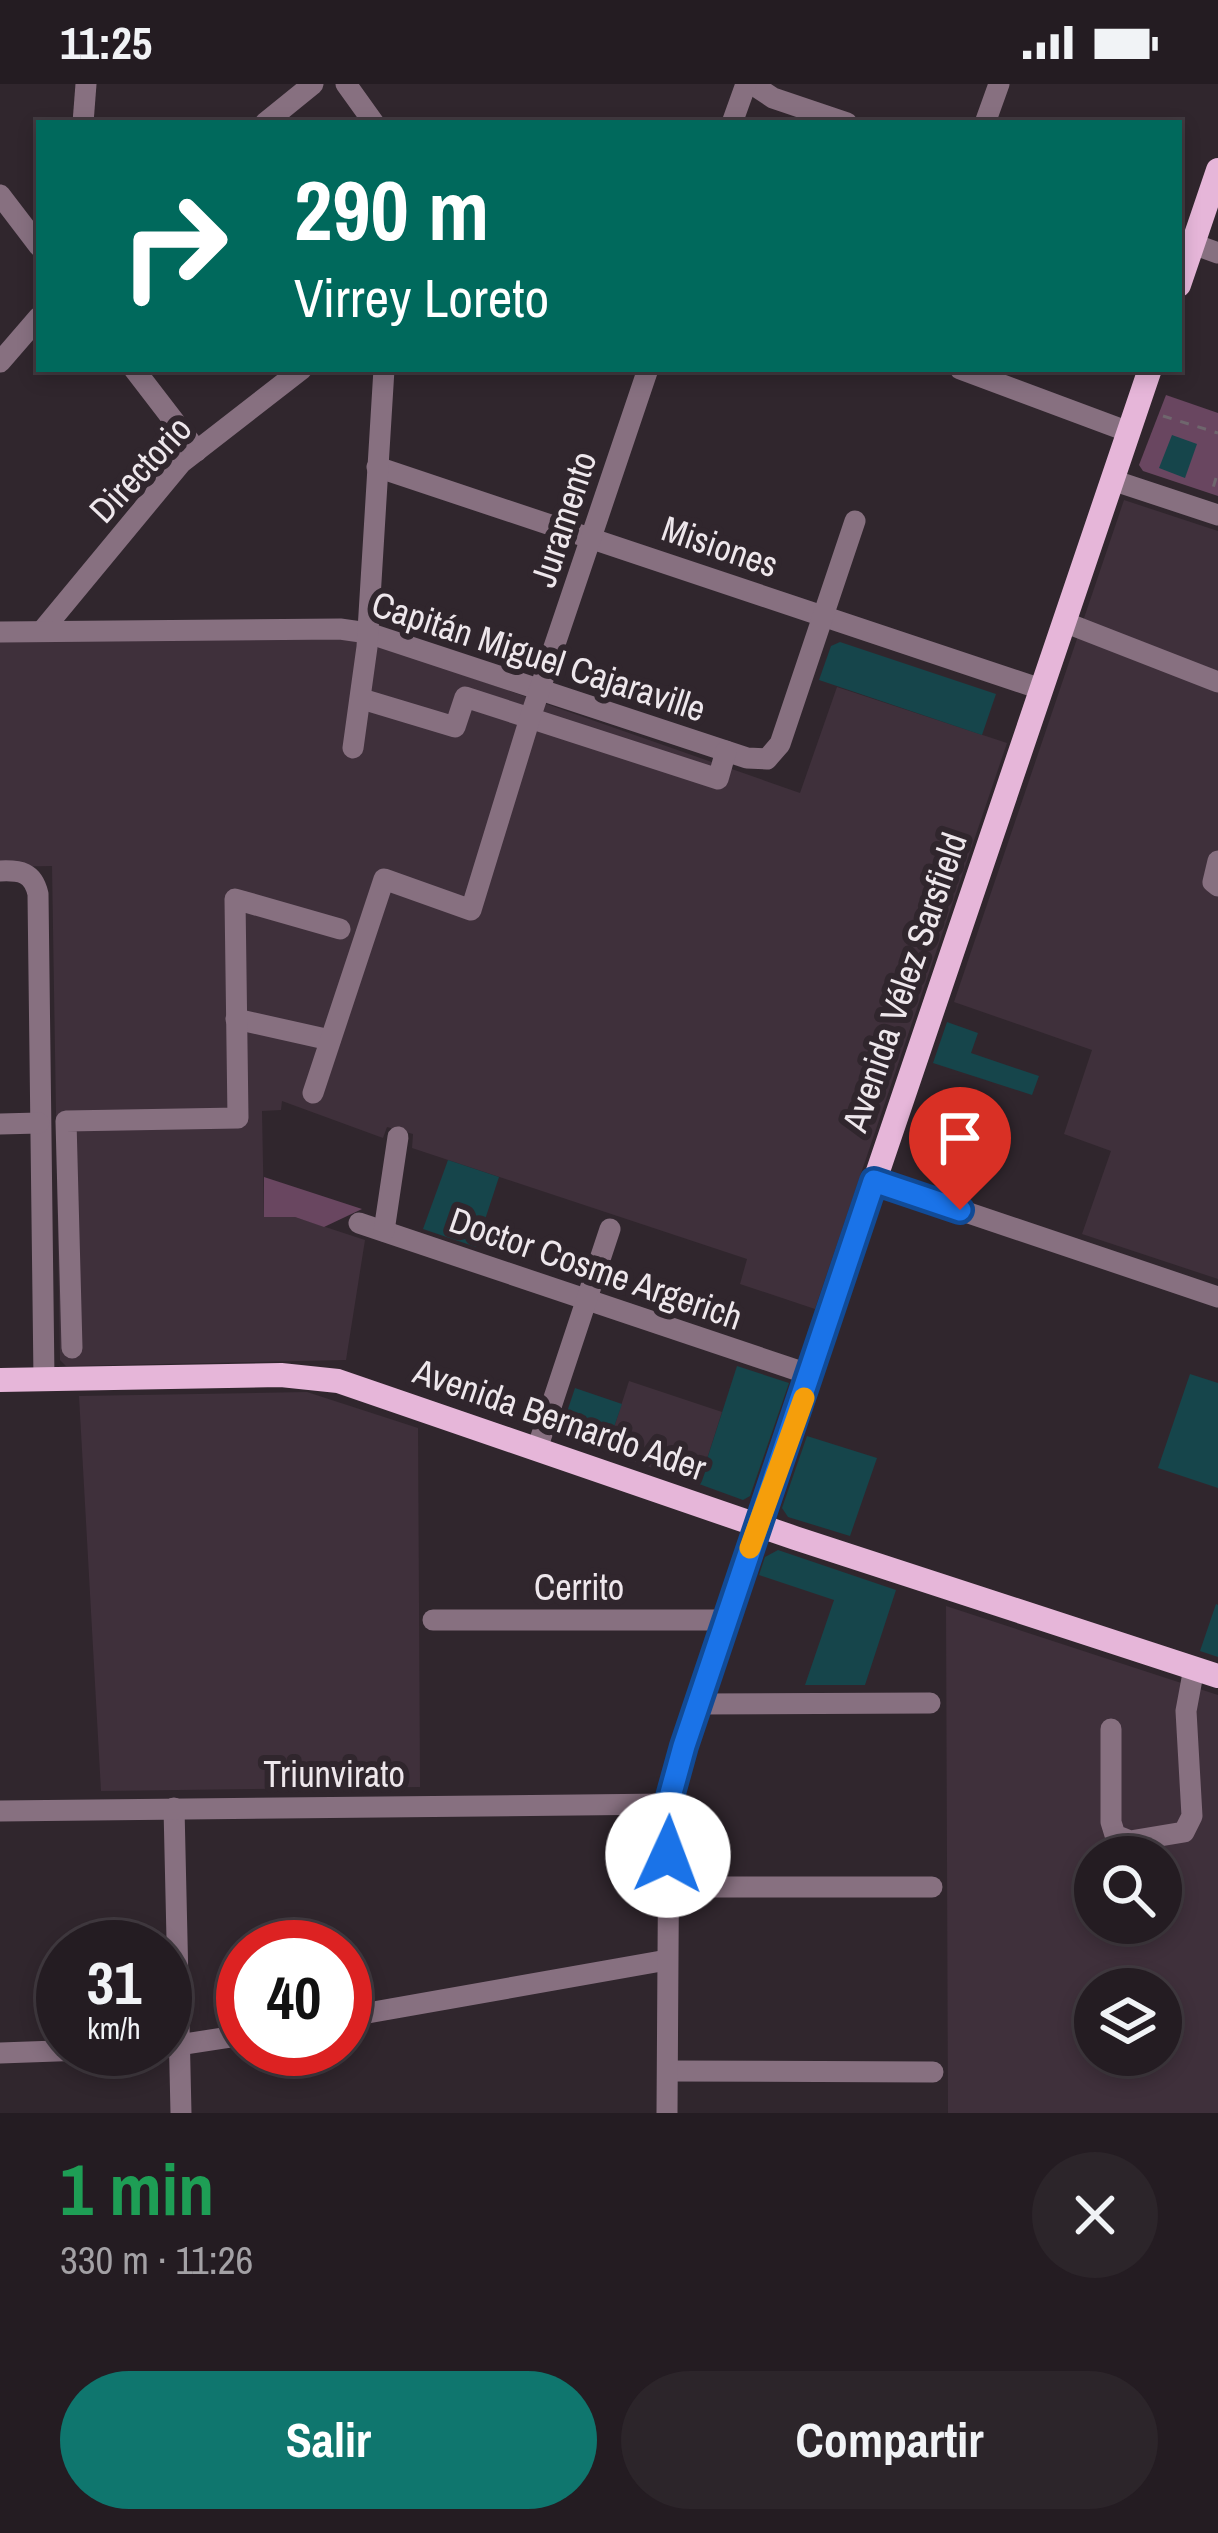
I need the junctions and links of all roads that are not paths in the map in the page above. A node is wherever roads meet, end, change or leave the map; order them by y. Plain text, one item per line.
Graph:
1 (86, 84) edge
2 (313, 84) edge
3 (346, 84) edge
4 (749, 84) edge
5 (998, 84) edge
6 (82, 120) edge
7 (269, 120) edge
8 (372, 120) edge
9 (733, 120) edge
10 (838, 120) edge
11 (986, 120) edge
12 (1218, 170) edge
13 (0, 195) edge
14 (36, 242) edge
15 (1186, 242) edge
16 (1218, 253) edge
17 (36, 320) edge
18 (0, 362) edge
19 (136, 372) edge
20 (298, 372) edge
21 (385, 372) edge
22 (647, 372) edge
23 (969, 372) edge
24 (1149, 372) edge
25 (1129, 432) junction
26 (196, 451) junction
27 (377, 467) junction
28 (1112, 480) junction
29 (1218, 515) edge
30 (855, 521) dead end
31 (591, 538) junction
32 (823, 616) junction
33 (1064, 622) junction
34 (42, 631) junction
35 (0, 632) edge
36 (368, 633) junction
37 (1218, 682) edge
38 (1041, 689) junction
39 (542, 690) junction
40 (362, 699) junction
41 (530, 718) junction
42 (353, 748) dead end
43 (726, 751) junction
44 (1218, 861) edge
45 (0, 871) edge
46 (1218, 886) edge
47 (340, 929) dead end
48 (236, 1019) junction
49 (330, 1040) junction
50 (313, 1093) dead end
51 (39, 1123) junction
52 (0, 1124) edge
53 (398, 1137) dead end
54 (874, 1181) junction
55 (359, 1223) dead end
56 (610, 1229) dead end
57 (384, 1231) junction
58 (1218, 1297) edge
59 (585, 1300) junction
60 (72, 1348) dead end
61 (812, 1376) junction
62 (44, 1379) junction
63 (0, 1380) edge
64 (537, 1449) junction
65 (758, 1526) junction
66 (433, 1620) dead end
67 (724, 1620) junction
68 (1206, 1672) edge
69 (930, 1703) dead end
70 (697, 1704) junction
71 (1111, 1729) dead end
72 (668, 1804) junction
73 (174, 1808) junction
74 (0, 1811) edge
75 (668, 1887) junction
76 (932, 1887) dead end
77 (173, 1920) edge
78 (667, 1960) junction
79 (372, 2013) edge
80 (36, 2052) edge
81 (0, 2053) edge
82 (668, 2072) junction
83 (933, 2072) dead end
84 (176, 2076) edge
85 (181, 2113) edge
86 (667, 2113) edge

1 - 6 street
2 - 7 street
3 - 8 street
4 - 9 street
4 - 10 street
5 - 11 street
12 - 15 main road
13 - 14 street
15 - 16 street
17 - 18 street
19 - 26 street
20 - 26 street, Directorio
21 - 27 street
22 - 31 street, Juramento
23 - 25 street
24 - 25 main road, Avenida Vélez Sarsfield
25 - 28 main road, Avenida Vélez Sarsfield
26 - 34 street, Directorio
27 - 31 street, Misiones
27 - 36 street
28 - 29 street
28 - 33 main road, Avenida Vélez Sarsfield
30 - 32 street
31 - 32 street, Misiones
31 - 39 street, Juramento
32 - 38 street, Misiones
32 - 43 street, Capitán Miguel Cajaraville
33 - 37 street
33 - 38 main road, Avenida Vélez Sarsfield
34 - 35 street, Capitán Miguel Cajaraville
34 - 36 street, Capitán Miguel Cajaraville
36 - 39 street, Capitán Miguel Cajaraville
36 - 40 street
38 - 54 main road, Avenida Vélez Sarsfield
39 - 41 street, Juramento
39 - 43 street, Capitán Miguel Cajaraville
40 - 41 street
40 - 42 street
41 - 43 street
41 - 49 street, Juramento
44 - 46 street
45 - 51 street
47 - 48 street
48 - 49 street
48 - 60 street
49 - 50 street
51 - 52 street
51 - 62 street
53 - 57 street
54 - 58 street
54 - 61 main road, Avenida Vélez Sarsfield
55 - 57 street, Doctor Cosme Argerich
56 - 59 street
57 - 59 street, Doctor Cosme Argerich
59 - 61 street, Doctor Cosme Argerich
59 - 64 street
61 - 65 main road, Avenida Vélez Sarsfield
62 - 63 main road, Avenida Bernardo Ader
62 - 64 main road, Avenida Bernardo Ader
64 - 65 main road, Avenida Bernardo Ader
65 - 67 street, Avenida Vélez Sarsfield
65 - 68 main road, Avenida Bernardo Ader
66 - 67 street, Cerrito
67 - 70 street, Avenida Vélez Sarsfield
68 - 71 street
69 - 70 street
70 - 72 street, Avenida Vélez Sarsfield
72 - 73 street, Triunvirato
72 - 75 street, Avenida Vélez Sarsfield
73 - 74 street, Triunvirato
73 - 77 street
75 - 76 street
75 - 78 street, Avenida Vélez Sarsfield
78 - 79 street
78 - 82 street, Avenida Vélez Sarsfield
80 - 81 street
82 - 83 street
82 - 86 street, Avenida Vélez Sarsfield
84 - 85 street

